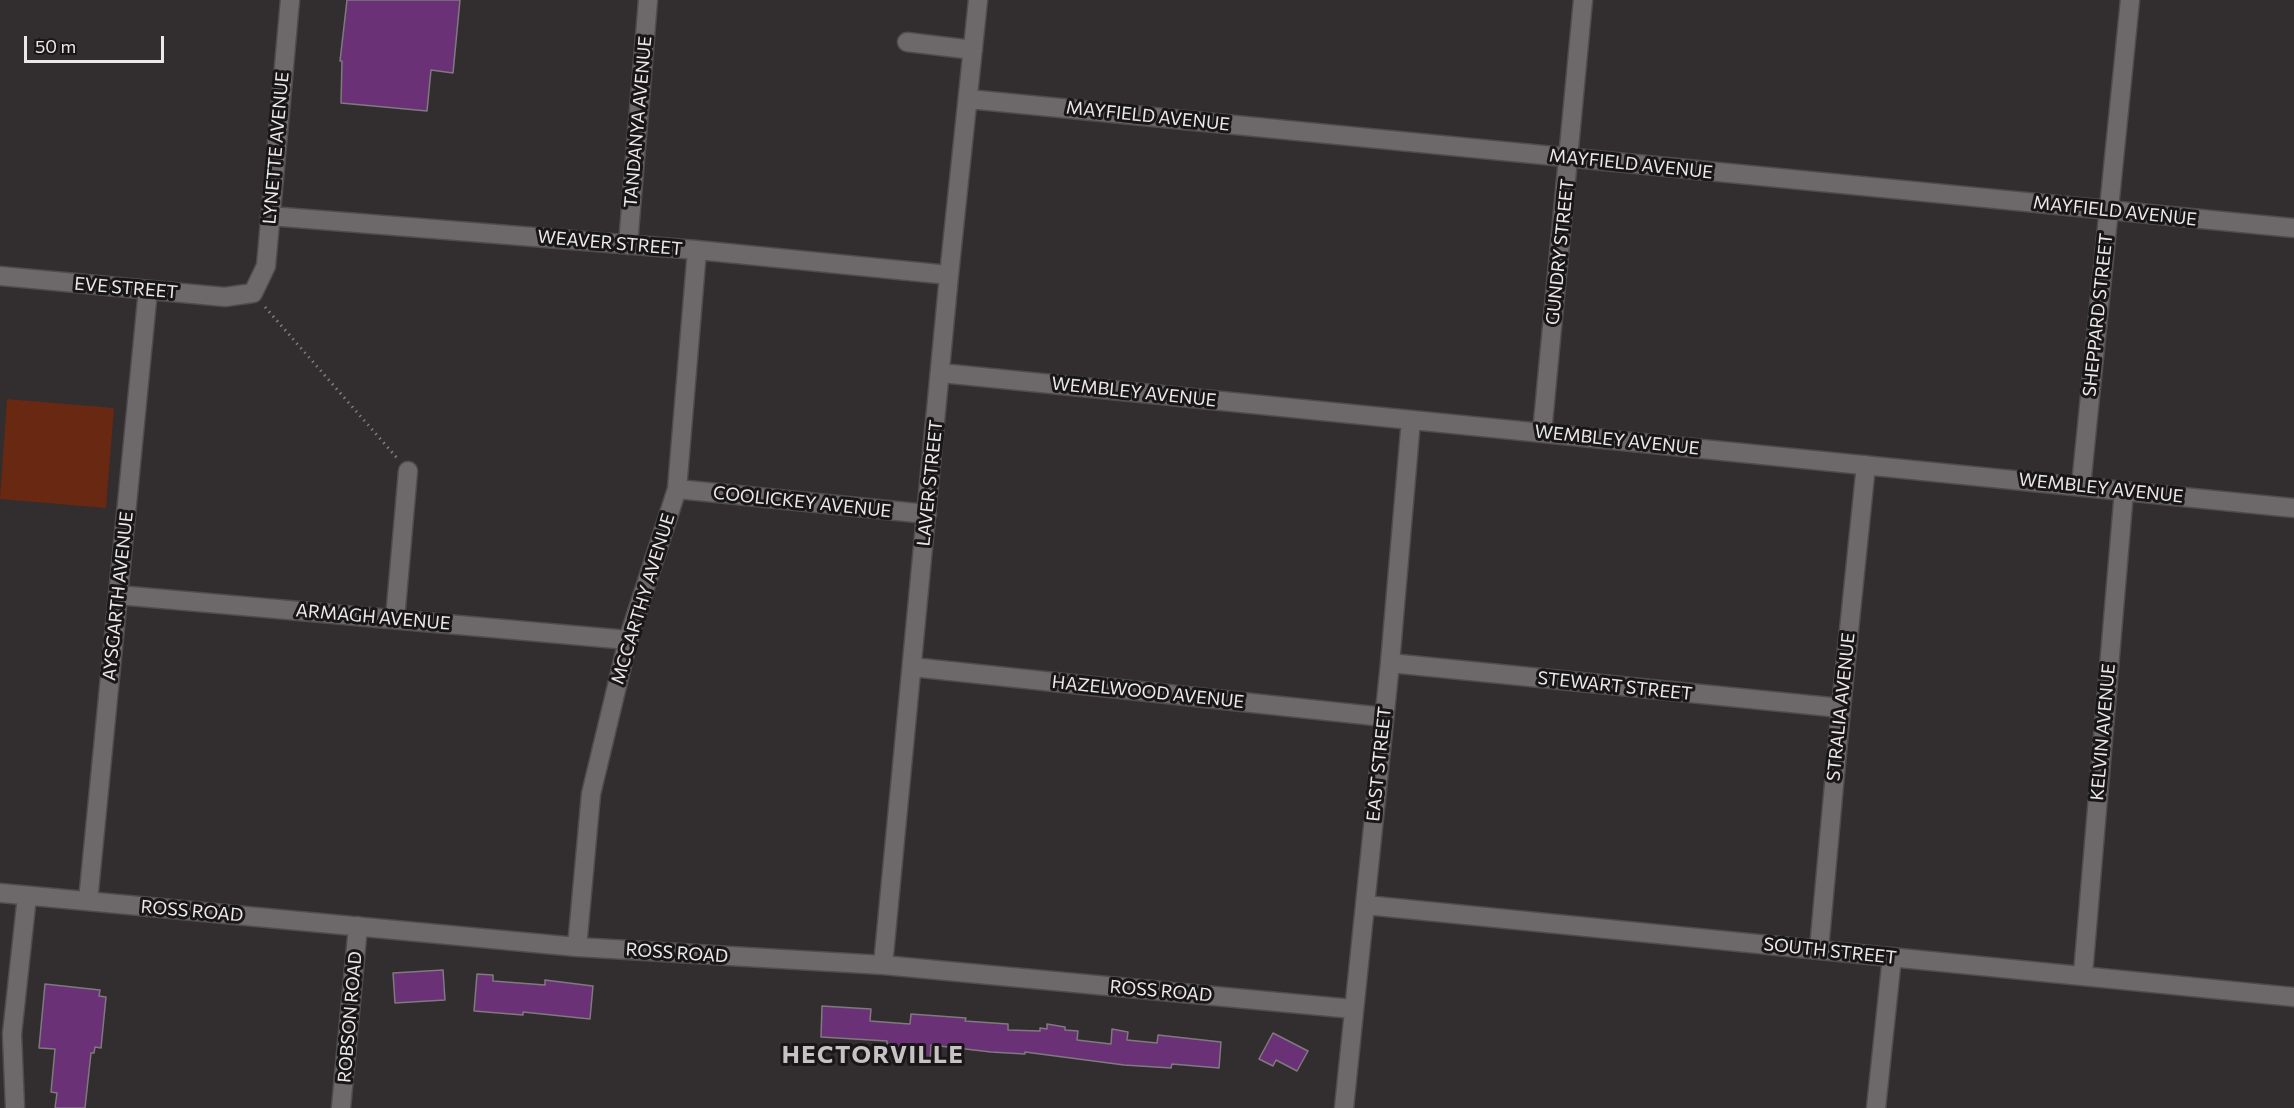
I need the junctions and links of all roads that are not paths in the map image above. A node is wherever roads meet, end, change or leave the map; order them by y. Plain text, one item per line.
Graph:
1 (290, 0) edge
2 (648, 0) edge
3 (978, 0) edge
4 (1583, 0) edge
5 (2130, 0) edge
6 (907, 42) dead end
7 (973, 50) junction
8 (968, 99) junction
9 (1569, 158) junction
10 (2108, 210) junction
11 (270, 216) junction
12 (2294, 228) edge
13 (628, 244) junction
14 (697, 250) junction
15 (949, 275) junction
16 (0, 276) edge
17 (148, 290) junction
18 (253, 293) joint
19 (940, 373) junction
20 (1411, 420) junction
21 (1542, 433) junction
22 (1866, 465) junction
23 (408, 471) road end
24 (2081, 486) junction
25 (677, 489) junction
26 (2124, 491) junction
27 (2294, 508) edge
28 (927, 514) junction
29 (118, 595) junction
30 (395, 619) junction
31 (628, 640) junction
32 (1390, 663) junction
33 (912, 667) junction
34 (1841, 708) junction
35 (1384, 717) junction
36 (0, 893) edge
37 (27, 896) junction
38 (88, 901) junction
39 (1365, 905) junction
40 (358, 926) junction
41 (577, 947) junction
42 (1819, 949) junction
43 (1892, 957) junction
44 (883, 965) junction
45 (2083, 974) junction
46 (2294, 997) edge
47 (1353, 1009) junction
48 (15, 1108) edge
49 (341, 1108) edge
50 (1344, 1108) edge
51 (1876, 1108) edge

1 - 11 street, LYNETTE AVENUE
2 - 13 street, TANDANYA AVENUE
3 - 7 street, LAVER STREET
4 - 9 street, GUNDRY STREET
5 - 10 street, SHEPPARD STREET
6 - 7 street
7 - 8 street, LAVER STREET
8 - 9 street, MAYFIELD AVENUE
8 - 15 street, LAVER STREET
9 - 10 street, MAYFIELD AVENUE
9 - 21 street, GUNDRY STREET
10 - 12 street, MAYFIELD AVENUE
10 - 24 street, SHEPPARD STREET
11 - 13 street, WEAVER STREET
11 - 18 street, LYNETTE AVENUE
13 - 14 street, WEAVER STREET
14 - 15 street, WEAVER STREET
14 - 25 street, MCCARTHY AVENUE
15 - 19 street, LAVER STREET
16 - 17 street, EVE STREET
17 - 18 street, EVE STREET
17 - 29 street, AYSGARTH AVENUE
19 - 20 street, WEMBLEY AVENUE
19 - 28 street, LAVER STREET
20 - 21 street, WEMBLEY AVENUE
20 - 32 street, EAST STREET
21 - 22 street, WEMBLEY AVENUE
22 - 24 street, WEMBLEY AVENUE
22 - 34 street, STRALIA AVENUE
23 - 30 street
24 - 26 street, WEMBLEY AVENUE
25 - 28 street, COOLICKEY AVENUE
25 - 31 street, MCCARTHY AVENUE
26 - 27 street, WEMBLEY AVENUE
26 - 45 street, KELVIN AVENUE
28 - 33 street, LAVER STREET
29 - 30 street, ARMAGH AVENUE
29 - 38 street, AYSGARTH AVENUE
30 - 31 street, ARMAGH AVENUE
31 - 41 street, MCCARTHY AVENUE
32 - 34 street, STEWART STREET
32 - 35 street, EAST STREET
33 - 35 street, HAZELWOOD AVENUE
33 - 44 street, LAVER STREET
34 - 42 street, STRALIA AVENUE
35 - 39 street, EAST STREET
36 - 37 street, ROSS ROAD
37 - 38 street, ROSS ROAD
37 - 48 street
38 - 40 street, ROSS ROAD
39 - 42 street, SOUTH STREET
39 - 47 street, EAST STREET
40 - 41 street, ROSS ROAD
40 - 49 street, ROBSON ROAD
41 - 44 street, ROSS ROAD
42 - 43 street, SOUTH STREET
43 - 45 street, SOUTH STREET
43 - 51 street
44 - 47 street, ROSS ROAD
45 - 46 street, SOUTH STREET
47 - 50 street, EAST STREET

